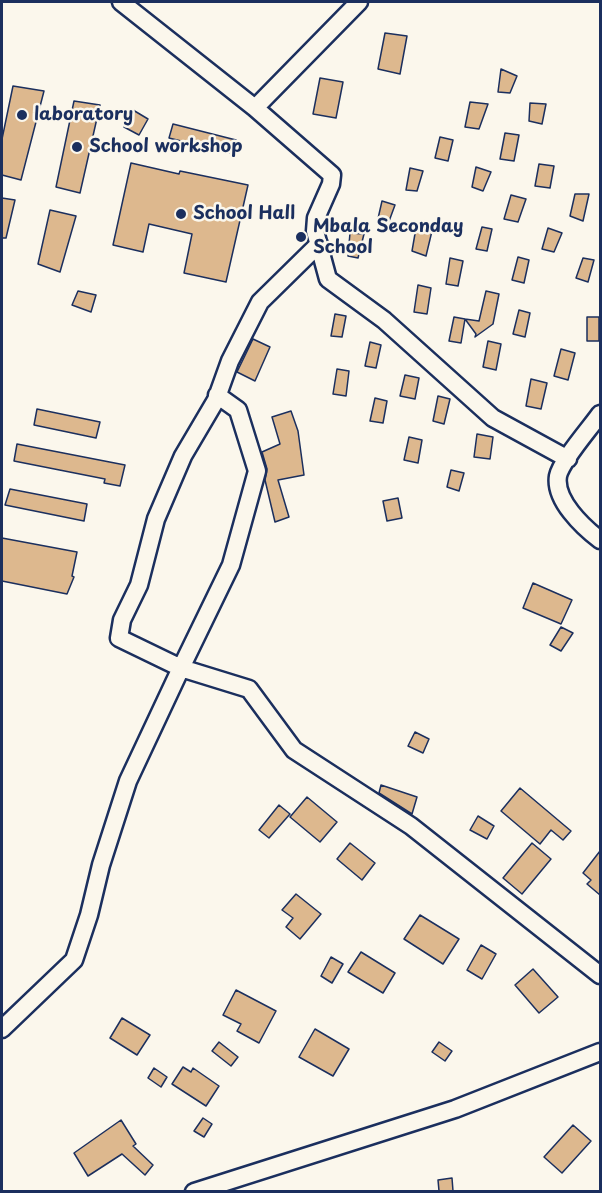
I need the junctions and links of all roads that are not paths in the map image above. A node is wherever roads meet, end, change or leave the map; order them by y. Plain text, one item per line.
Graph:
1 (121, 2) edge
2 (358, 2) edge
3 (255, 108) junction
4 (319, 244) junction
5 (217, 395) junction
6 (600, 414) edge
7 (568, 459) junction
8 (600, 540) edge
9 (181, 668) junction
10 (600, 975) edge
11 (2, 1029) edge
12 (600, 1052) edge
13 (194, 1191) edge

1 - 3 street
2 - 3 street
3 - 4 street
4 - 5 street
4 - 7 street
5 - 9 street
5 - 9 street
6 - 7 street
7 - 8 street
9 - 10 street
9 - 11 street
12 - 13 street

